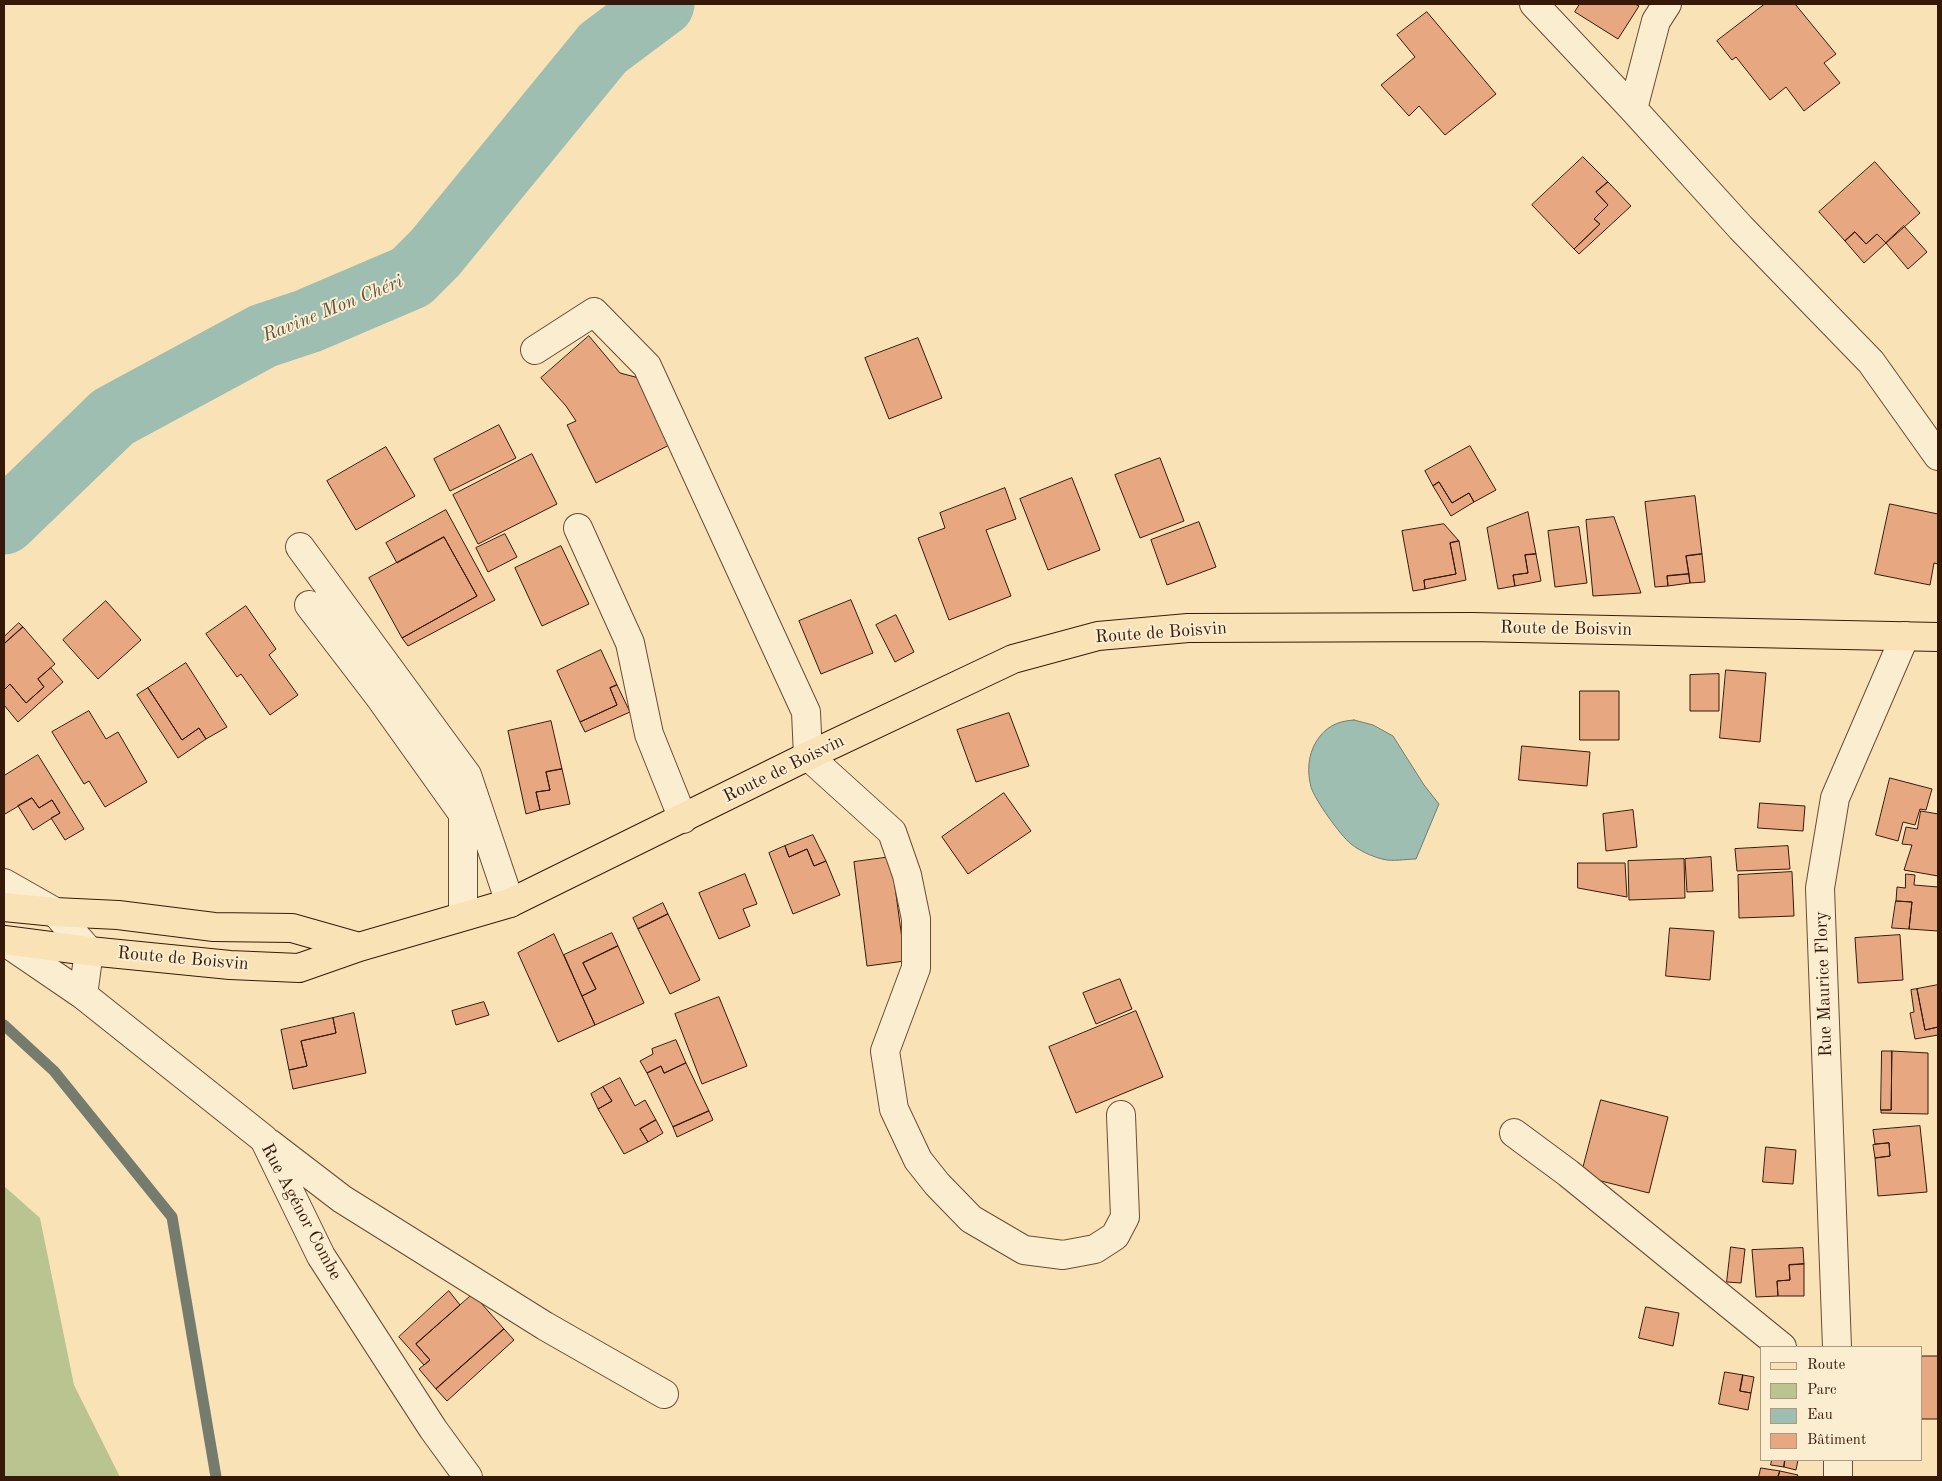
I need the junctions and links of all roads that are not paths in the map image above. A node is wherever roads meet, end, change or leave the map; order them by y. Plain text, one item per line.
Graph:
1 (1534, 4) edge
2 (1667, 4) edge
3 (1634, 109) junction
4 (535, 350) dead end
5 (1938, 456) edge
6 (578, 528) dead end
7 (300, 547) dead end
8 (309, 605) dead end
9 (1905, 636) junction
10 (1938, 636) edge
11 (808, 756) junction
12 (683, 819) junction
13 (4, 884) edge
14 (510, 903) junction
15 (4, 907) edge
16 (55, 912) junction
17 (463, 916) junction
18 (4, 940) edge
19 (359, 947) junction
20 (89, 951) junction
21 (83, 995) junction
22 (1121, 1115) dead end
23 (1514, 1133) dead end
24 (264, 1140) junction
25 (1781, 1346) edge
26 (1836, 1346) edge
27 (664, 1394) dead end
28 (1838, 1461) edge
29 (468, 1477) edge
30 (1838, 1477) edge

1 - 3 street
2 - 3 street
3 - 5 street
4 - 11 street
6 - 12 street
7 - 14 street
8 - 17 street
9 - 10 main road, Route de Boisvin
9 - 11 main road, Route de Boisvin
9 - 26 street, Rue Maurice Flory
11 - 12 main road, Route de Boisvin
11 - 22 street
12 - 14 main road, Route de Boisvin
13 - 16 street
14 - 17 main road, Route de Boisvin
15 - 16 main road, Route de Boisvin
16 - 19 main road, Route de Boisvin
16 - 20 street
17 - 19 main road, Route de Boisvin
18 - 20 main road, Route de Boisvin
18 - 21 street, Rue Agénor Combe
19 - 20 main road, Route de Boisvin
20 - 21 street
21 - 24 street, Rue Agénor Combe
23 - 25 street
24 - 27 street
24 - 29 street, Rue Agénor Combe
28 - 30 street

